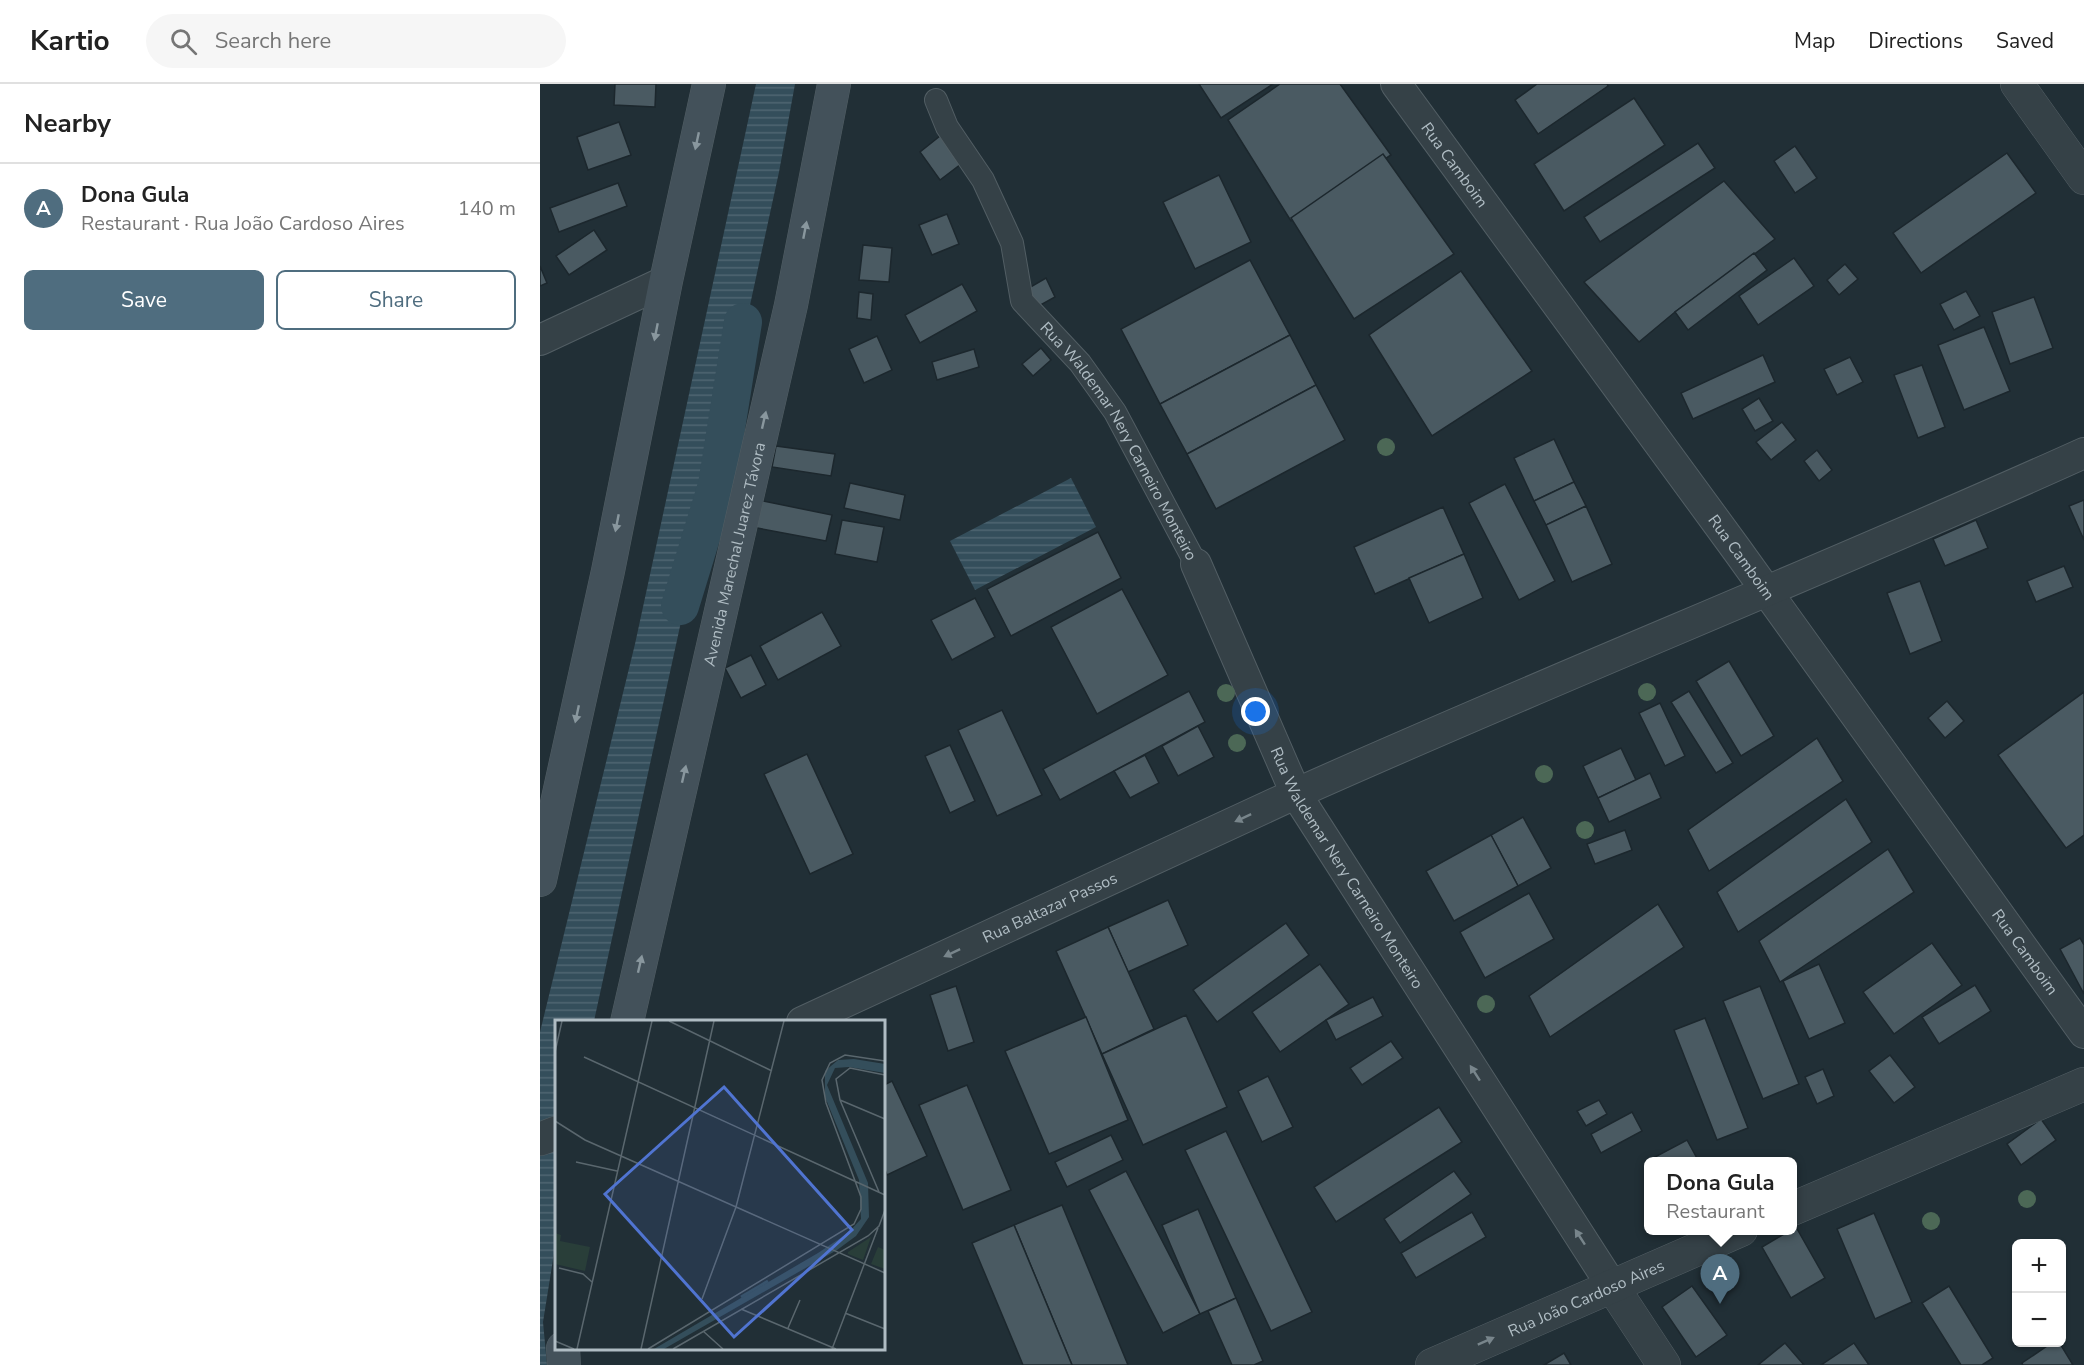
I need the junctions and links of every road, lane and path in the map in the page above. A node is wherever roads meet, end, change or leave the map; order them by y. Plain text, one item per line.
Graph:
1 (709, 84) edge
2 (834, 84) edge
3 (1396, 84) edge
4 (2017, 84) edge
5 (936, 100) dead end
6 (2084, 178) edge
7 (666, 281) junction
8 (540, 340) edge
9 (2084, 453) edge
10 (1196, 564) joint
11 (1766, 590) junction
12 (1296, 794) junction
13 (540, 880) edge
14 (634, 1018) edge
15 (806, 1020) edge
16 (2084, 1033) edge
17 (2084, 1084) edge
18 (555, 1133) edge
19 (540, 1139) edge
20 (1797, 1207) edge
21 (1729, 1235) edge
22 (1612, 1286) junction
23 (563, 1350) edge
24 (564, 1365) edge
25 (1432, 1365) edge
26 (1664, 1365) edge

1 -> 7 main road
14 -> 2 main road, Avenida Marechal Juarez Távora
3 - 11 street, Rua Camboim
4 - 6 street
5 - 10 street, Rua Waldemar Nery Carneiro Monteiro
7 - 8 street
7 -> 13 main road
9 - 11 street, Rua Baltazar Passos
10 - 12 street, Rua Waldemar Nery Carneiro Monteiro
11 - 12 street, Rua Baltazar Passos
11 - 16 street, Rua Camboim
12 -> 15 street, Rua Baltazar Passos
22 -> 12 street, Rua Waldemar Nery Carneiro Monteiro
17 - 20 street
18 - 19 street
21 - 22 street, Rua João Cardoso Aires
25 -> 22 street, Rua João Cardoso Aires
22 - 26 street, Rua Waldemar Nery Carneiro Monteiro
23 - 24 main road

